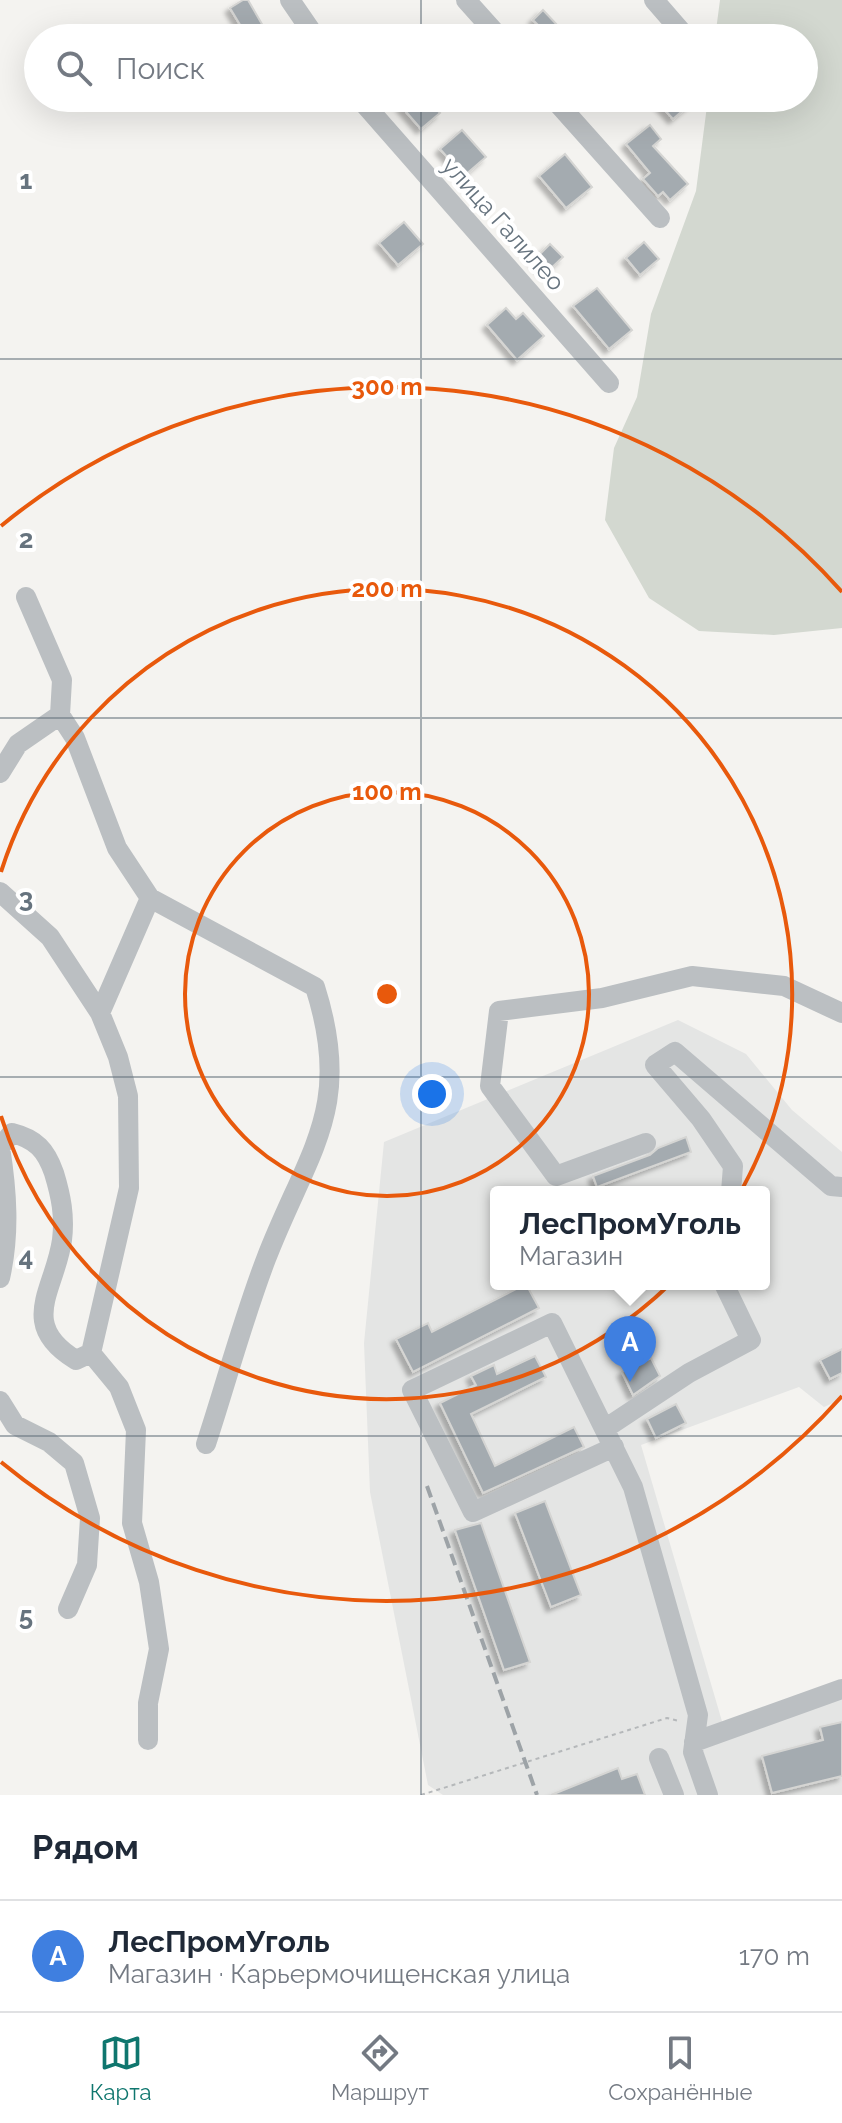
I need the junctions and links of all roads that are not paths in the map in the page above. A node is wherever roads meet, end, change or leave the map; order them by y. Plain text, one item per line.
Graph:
1 (290, 0) edge
2 (466, 0) edge
3 (654, 0) edge
4 (306, 24) edge
5 (487, 24) edge
6 (675, 24) edge
7 (371, 112) edge
8 (565, 112) edge
9 (660, 218) dead end
10 (609, 383) dead end
11 (26, 597) dead end
12 (60, 715) junction
13 (0, 773) edge
14 (0, 892) edge
15 (150, 898) junction
16 (100, 1013) junction
17 (842, 1013) edge
18 (646, 1143) dead end
19 (731, 1186) edge
20 (842, 1187) edge
21 (0, 1278) edge
22 (727, 1290) edge
23 (91, 1353) junction
24 (0, 1401) edge
25 (610, 1438) junction
26 (206, 1444) dead end
27 (68, 1609) dead end
28 (842, 1689) edge
29 (148, 1740) dead end
30 (694, 1742) junction
31 (659, 1758) dead end
32 (674, 1795) edge
33 (708, 1795) edge

1 - 4 street
2 - 5 street
3 - 6 street
7 - 10 street, улица Галилео
8 - 9 street
11 - 12 street
12 - 13 street
12 - 15 street
14 - 16 street
15 - 16 street
15 - 26 street
16 - 23 street
17 - 18 street
19 - 20 street
21 - 23 street
22 - 25 street
23 - 29 street
24 - 27 street
25 - 25 street
25 - 30 street
28 - 30 street
30 - 33 street
31 - 32 street

